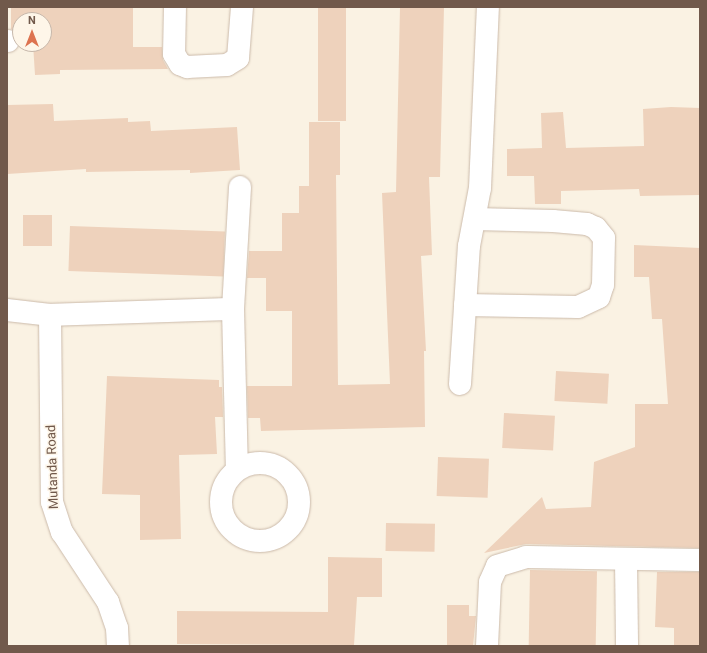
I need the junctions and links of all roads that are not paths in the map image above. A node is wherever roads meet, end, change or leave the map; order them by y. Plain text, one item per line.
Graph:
1 (175, 7) edge
2 (242, 7) edge
3 (488, 7) edge
4 (240, 187) dead end
5 (475, 219) junction
6 (465, 305) junction
7 (7, 310) edge
8 (233, 310) junction
9 (50, 315) junction
10 (460, 384) dead end
11 (237, 469) dead end
12 (626, 560) junction
13 (700, 560) edge
14 (118, 646) edge
15 (487, 646) edge
16 (627, 646) edge

1 - 2 street
3 - 5 street
4 - 8 street
5 - 6 street
5 - 6 street
6 - 10 street
7 - 9 street
8 - 9 street
8 - 11 street
9 - 14 street, Mutanda Road
12 - 13 street
12 - 15 street
12 - 16 street

